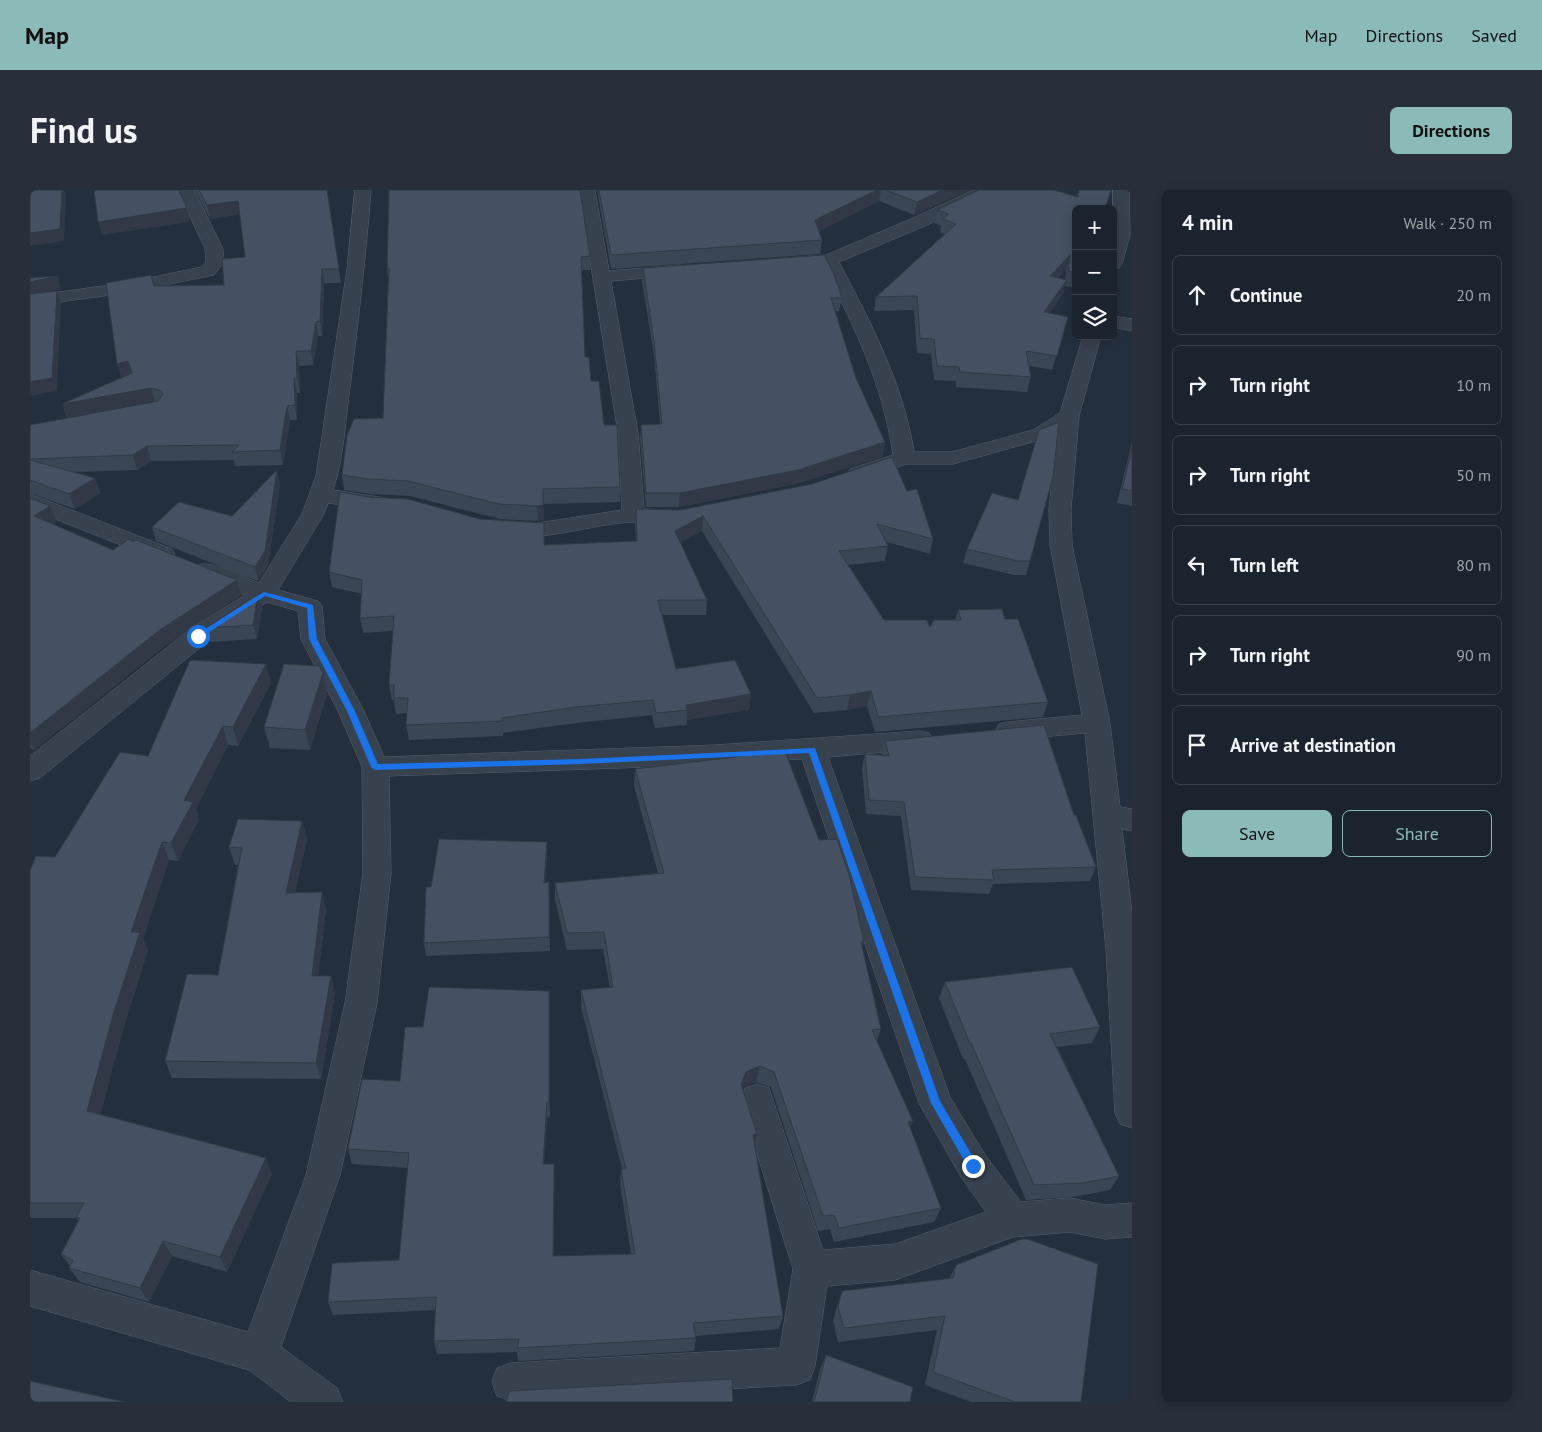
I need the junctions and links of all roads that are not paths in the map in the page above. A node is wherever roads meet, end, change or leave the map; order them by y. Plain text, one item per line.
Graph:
1 (186, 190) edge
2 (363, 190) edge
3 (587, 190) edge
4 (987, 190) edge
5 (1121, 190) edge
6 (1117, 251) edge
7 (830, 260) junction
8 (775, 263) edge
9 (698, 269) edge
10 (601, 277) junction
11 (30, 301) edge
12 (1117, 322) edge
13 (1132, 325) edge
14 (1091, 340) edge
15 (1069, 416) junction
16 (904, 458) junction
17 (839, 480) edge
18 (321, 495) junction
19 (30, 502) edge
20 (400, 504) edge
21 (696, 514) edge
22 (633, 515) junction
23 (491, 526) edge
24 (264, 594) junction
25 (1097, 723) junction
26 (979, 734) edge
27 (940, 738) edge
28 (812, 750) junction
29 (375, 767) junction
30 (30, 771) edge
31 (1120, 818) edge
32 (757, 1099) dead end
33 (1132, 1113) edge
34 (1013, 1220) junction
35 (1132, 1220) edge
36 (811, 1269) junction
37 (30, 1288) edge
38 (259, 1354) junction
39 (511, 1382) dead end
40 (323, 1402) edge

1 - 11 street
2 - 18 street
3 - 10 street
4 - 7 street
5 - 6 street
7 - 8 street
7 - 16 street
9 - 10 street
10 - 22 street
12 - 13 street
14 - 15 street
15 - 16 street
15 - 25 street
16 - 17 street
18 - 20 street
18 - 24 street
19 - 24 street
21 - 22 street
22 - 23 street
24 - 29 street
24 - 30 street
25 - 26 street
25 - 31 street
27 - 28 street
28 - 29 street
28 - 34 street
29 - 38 street
31 - 33 street
32 - 36 street
34 - 35 street
34 - 36 street
36 - 39 street
37 - 38 street
38 - 40 street

